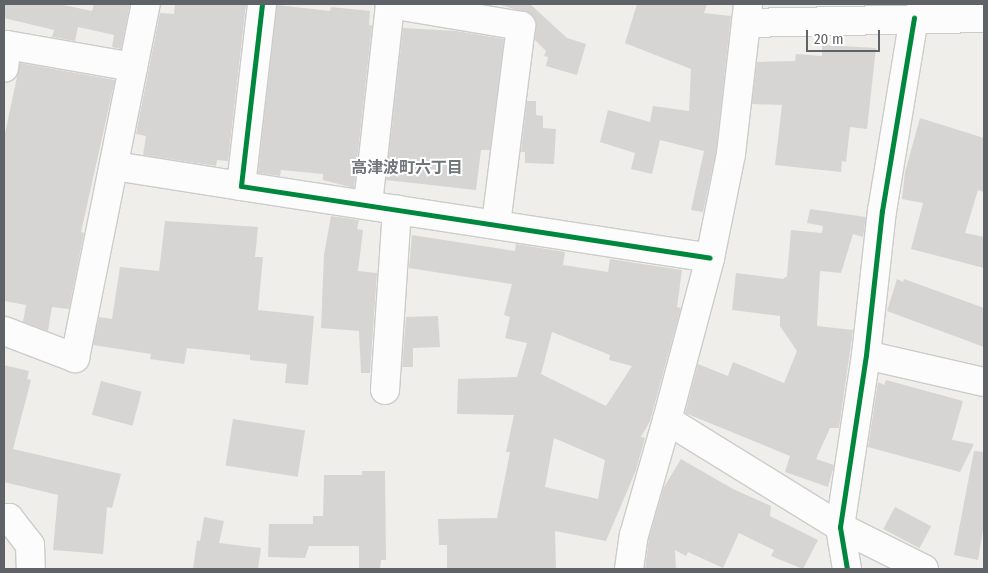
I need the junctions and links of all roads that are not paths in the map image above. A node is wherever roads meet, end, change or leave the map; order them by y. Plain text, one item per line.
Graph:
1 (146, 4) edge
2 (262, 4) edge
3 (386, 4) edge
4 (390, 4) edge
5 (747, 14) edge
6 (914, 18) junction
7 (984, 18) edge
8 (133, 67) junction
9 (4, 68) edge
10 (116, 166) junction
11 (241, 186) junction
12 (368, 204) junction
13 (397, 209) junction
14 (496, 224) junction
15 (710, 258) junction
16 (4, 330) edge
17 (866, 355) junction
18 (984, 382) edge
19 (385, 390) dead end
20 (667, 420) junction
21 (4, 518) edge
22 (840, 527) junction
23 (31, 569) edge
24 (629, 569) edge
25 (847, 569) edge
26 (924, 569) edge

1 - 8 street
2 - 11 street
3 - 4 street
4 - 12 street
4 - 14 street
5 - 6 street
5 - 15 street
6 - 7 street
6 - 17 street
8 - 9 street
8 - 10 street
10 - 11 street
10 - 16 street
11 - 12 street
12 - 13 street
13 - 14 street
13 - 19 street
14 - 15 street
15 - 20 street
17 - 18 street
17 - 22 street
20 - 22 street
20 - 24 street
21 - 23 street
22 - 25 street
22 - 26 street

